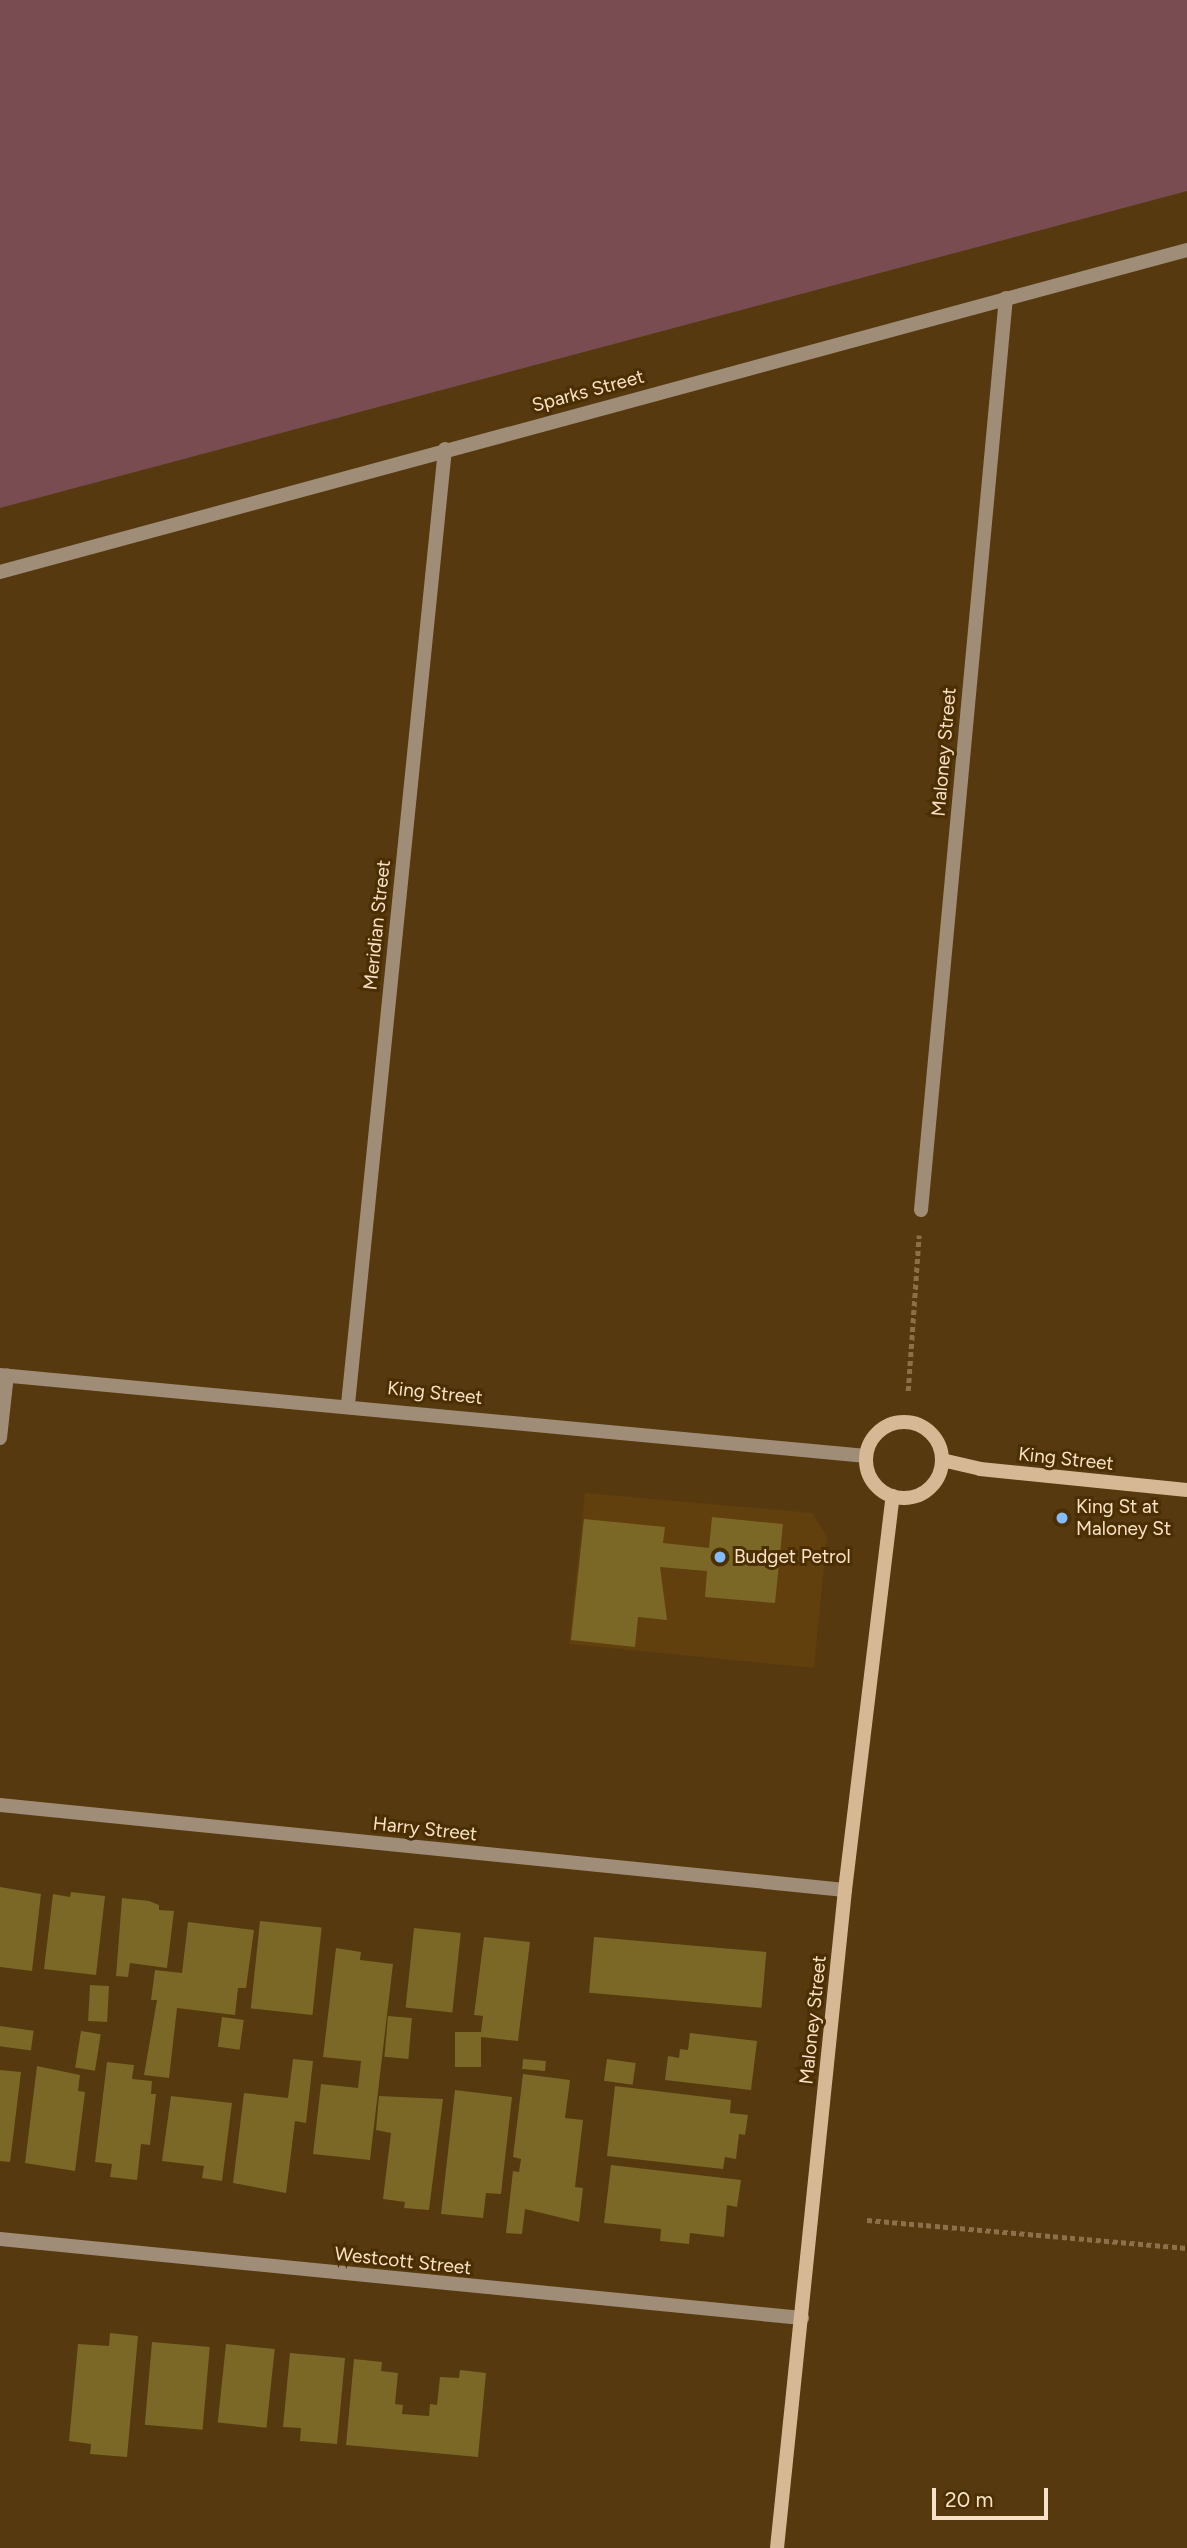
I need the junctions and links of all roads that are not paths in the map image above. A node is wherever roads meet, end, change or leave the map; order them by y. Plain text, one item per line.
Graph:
1 (1187, 250) edge
2 (1006, 299) junction
3 (445, 449) junction
4 (0, 572) edge
5 (921, 1210) road end
6 (4, 1375) edge
7 (348, 1404) junction
8 (0, 1438) edge
9 (866, 1456) junction
10 (942, 1460) junction
11 (1187, 1490) edge
12 (893, 1496) junction
13 (0, 1805) edge
14 (845, 1890) junction
15 (0, 2239) edge
16 (802, 2318) junction
17 (777, 2548) edge

1 - 2 street, Sparks Street
2 - 3 street, Sparks Street
2 - 5 street, Maloney Street
3 - 4 street, Sparks Street
3 - 7 street, Meridian Street
6 - 7 street, King Street
6 - 8 street
7 - 9 street, King Street
9 - 10 main road
9 - 12 main road
10 - 11 main road, King Street
10 - 12 main road
12 - 14 main road, Maloney Street
13 - 14 street, Harry Street
14 - 16 main road, Maloney Street
15 - 16 street, Westcott Street
16 - 17 main road, Maloney Street

